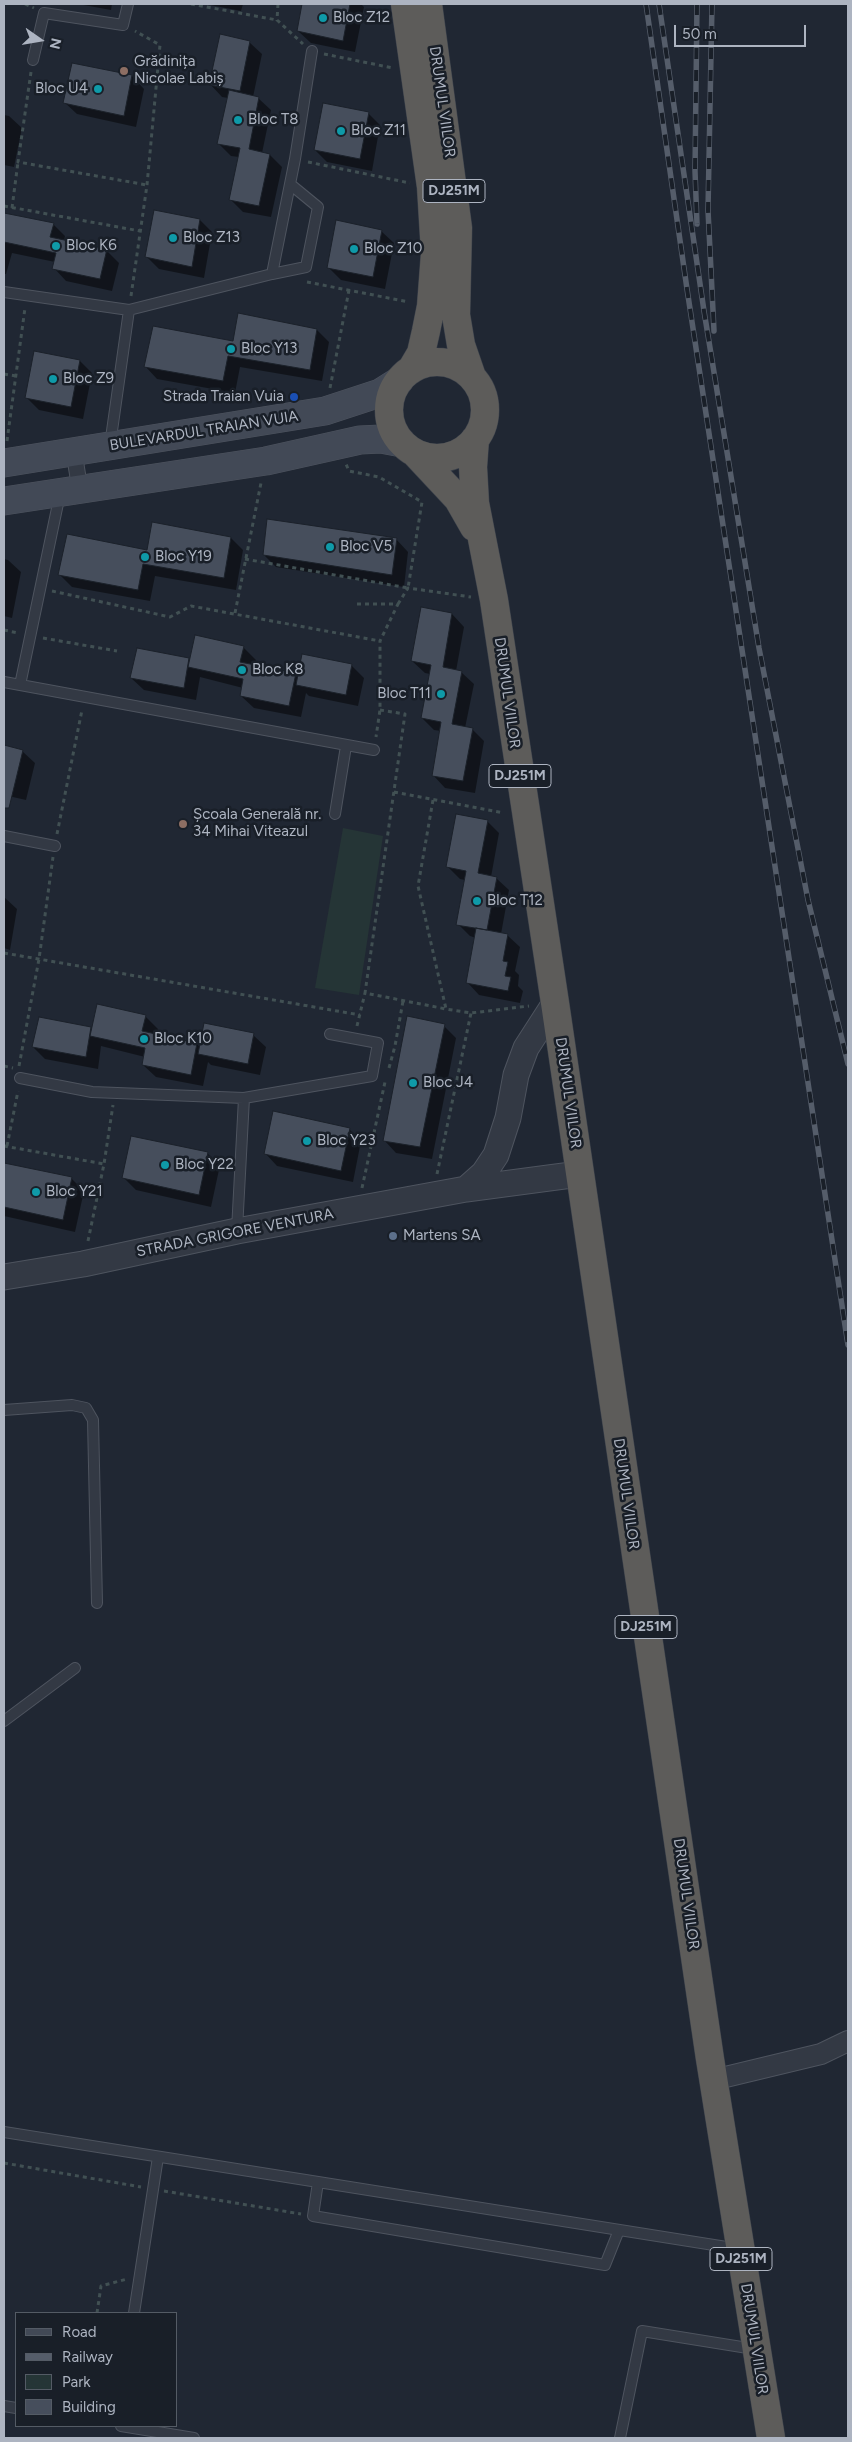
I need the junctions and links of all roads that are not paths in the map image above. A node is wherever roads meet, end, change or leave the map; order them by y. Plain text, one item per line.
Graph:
1 (128, 4) edge
2 (405, 4) edge
3 (428, 4) edge
4 (312, 52) road end
5 (33, 60) road end
6 (290, 184) junction
7 (272, 274) junction
8 (4, 292) edge
9 (128, 310) junction
10 (405, 375) junction
11 (472, 377) junction
12 (476, 440) junction
13 (110, 446) junction
14 (408, 448) junction
15 (74, 452) junction
16 (4, 463) edge
17 (70, 492) junction
18 (4, 501) edge
19 (484, 549) junction
20 (4, 682) edge
21 (20, 684) junction
22 (346, 746) junction
23 (374, 750) road end
24 (335, 814) dead end
25 (4, 836) edge
26 (55, 846) road end
27 (555, 1003) junction
28 (330, 1034) dead end
29 (20, 1078) road end
30 (244, 1098) junction
31 (579, 1174) junction
32 (466, 1189) junction
33 (237, 1231) junction
34 (4, 1277) edge
35 (4, 1410) edge
36 (97, 1603) dead end
37 (76, 1668) dead end
38 (4, 1721) edge
39 (848, 2041) edge
40 (713, 2080) junction
41 (4, 2132) edge
42 (158, 2157) junction
43 (318, 2182) junction
44 (619, 2230) junction
45 (740, 2250) junction
46 (134, 2312) edge
47 (756, 2350) junction
48 (127, 2427) edge
49 (194, 2438) edge
50 (620, 2438) edge
51 (771, 2438) edge

1 - 5 lane
2 - 10 highway, DRUMUL VIILOR / DJ251M
3 - 11 highway, DRUMUL VIILOR / DJ251M
4 - 6 lane
6 - 7 lane
6 - 7 lane
7 - 9 lane
8 - 9 lane
9 - 13 lane
10 - 11 highway
10 - 13 main road, BULEVARDUL TRAIAN VUIA
10 - 14 highway, DJ251M
11 - 12 highway, DJ251M
12 - 14 highway
12 - 19 highway, DRUMUL VIILOR / DJ251M
13 - 15 main road, BULEVARDUL TRAIAN VUIA
14 - 17 main road
14 - 19 highway, DRUMUL VIILOR / DJ251M
15 - 16 main road, BULEVARDUL TRAIAN VUIA
15 - 17 street
17 - 18 main road
17 - 21 lane
19 - 27 highway, DRUMUL VIILOR / DJ251M
20 - 21 lane
21 - 22 lane
22 - 23 lane
22 - 24 lane
25 - 26 lane
27 - 31 highway, DRUMUL VIILOR / DJ251M
27 - 32 street
28 - 30 lane
29 - 30 lane
30 - 33 lane
31 - 32 street, STRADA GRIGORE VENTURA
31 - 40 highway, DRUMUL VIILOR / DJ251M
32 - 33 street, STRADA GRIGORE VENTURA
33 - 34 street, STRADA GRIGORE VENTURA
35 - 36 lane
37 - 38 lane
39 - 40 street
40 - 45 highway, DRUMUL VIILOR / DJ251M
41 - 42 lane
42 - 43 lane
42 - 46 lane
43 - 44 lane
43 - 44 lane
44 - 45 lane
45 - 47 highway, DRUMUL VIILOR / DJ251M
47 - 50 lane
47 - 51 highway, DRUMUL VIILOR / DJ251M
48 - 49 lane

